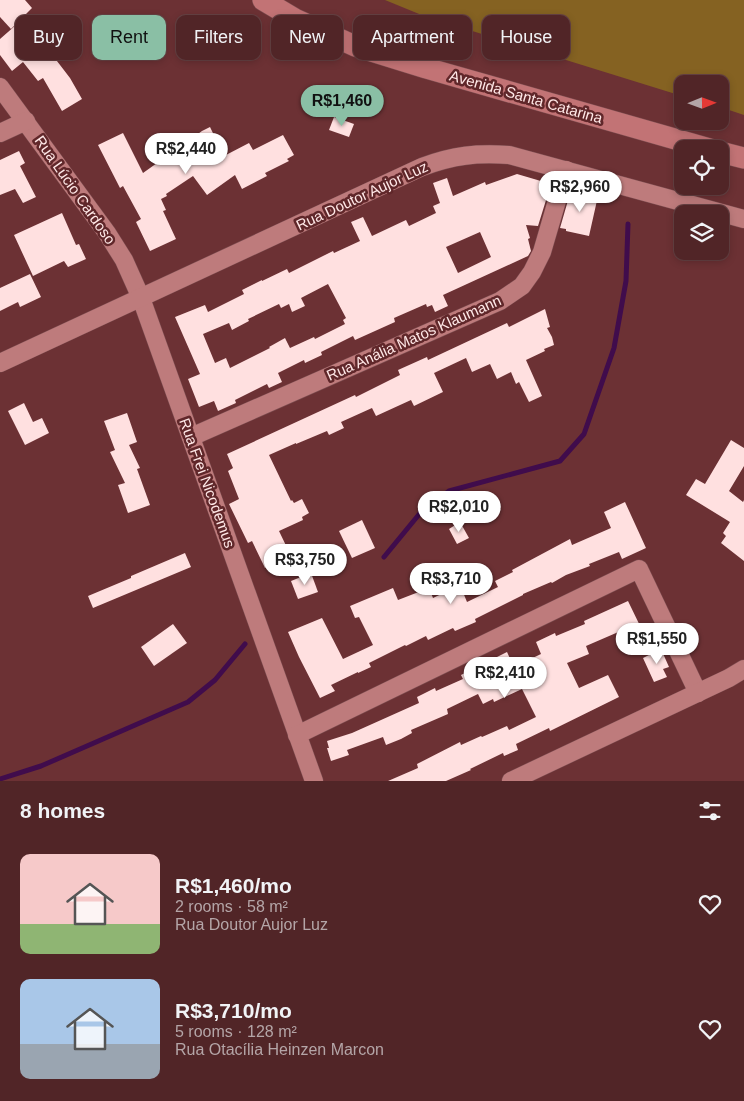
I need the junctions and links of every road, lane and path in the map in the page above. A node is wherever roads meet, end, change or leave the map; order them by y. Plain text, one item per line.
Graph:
1 (263, 0) edge
2 (0, 87) edge
3 (26, 121) junction
4 (0, 133) edge
5 (678, 140) edge
6 (729, 154) edge
7 (744, 158) edge
8 (566, 170) junction
9 (744, 219) edge
10 (141, 298) junction
11 (0, 363) edge
12 (191, 437) junction
13 (744, 669) edge
14 (698, 693) junction
15 (297, 734) junction
16 (314, 781) edge
17 (511, 781) edge

1 - 5 main road, Avenida Santa Catarina
2 - 3 street, Rua Lúcio Cardoso
3 - 4 street
3 - 10 street, Rua Lúcio Cardoso
6 - 7 main road
8 - 9 street, Rua Doutor Aujor Luz
8 - 10 street, Rua Doutor Aujor Luz
8 - 12 street, Rua Anália Matos Klaumann
10 - 11 street, Rua Doutor Aujor Luz
10 - 12 street, Rua Frei Nicodemus
12 - 15 street, Rua Frei Nicodemus
13 - 14 street
14 - 15 street
14 - 17 street
15 - 16 street, Rua Frei Nicodemus

